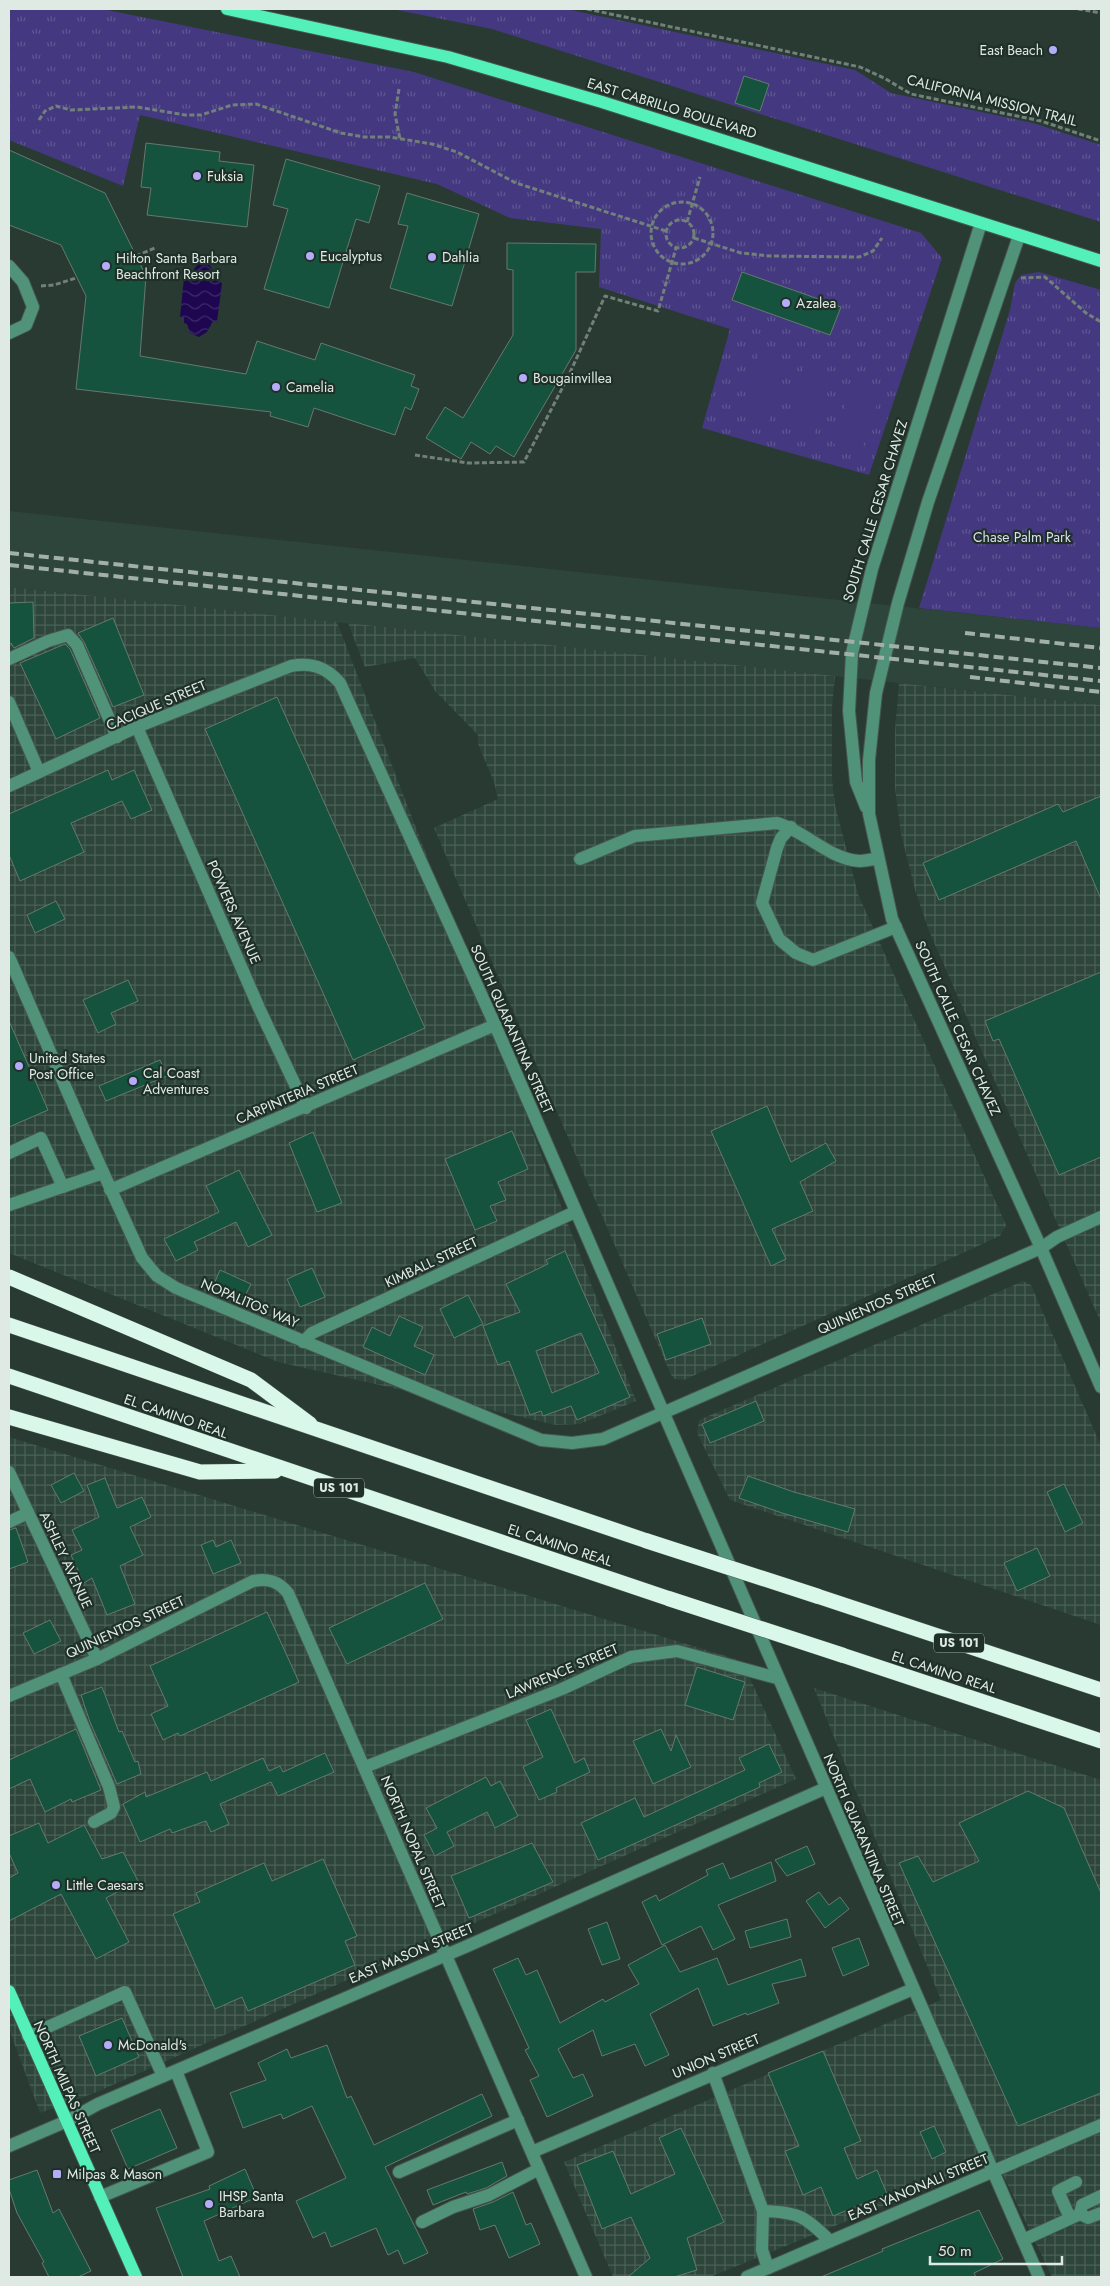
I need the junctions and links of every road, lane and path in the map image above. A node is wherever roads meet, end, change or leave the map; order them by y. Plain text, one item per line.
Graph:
1 (227, 9) edge
2 (587, 9) edge
3 (1078, 9) edge
4 (1101, 13) edge
5 (399, 89) dead end
6 (39, 120) dead end
7 (400, 139) junction
8 (1101, 141) edge
9 (700, 177) dead end
10 (692, 204) junction
11 (687, 222) junction
12 (981, 223) junction
13 (651, 225) junction
14 (666, 231) junction
15 (1019, 236) junction
16 (694, 238) junction
17 (882, 238) dead end
18 (712, 244) junction
19 (155, 248) dead end
20 (676, 248) junction
21 (136, 256) dead end
22 (1101, 261) edge
23 (672, 263) junction
24 (9, 266) edge
25 (1021, 278) dead end
26 (1101, 322) edge
27 (9, 333) edge
28 (415, 454) dead end
29 (9, 659) edge
30 (318, 666) joint
31 (9, 702) edge
32 (137, 728) junction
33 (117, 736) junction
34 (39, 772) junction
35 (9, 786) edge
36 (869, 814) junction
37 (791, 827) junction
38 (580, 859) dead end
39 (878, 859) junction
40 (896, 927) junction
41 (9, 957) edge
42 (494, 1025) junction
43 (306, 1108) junction
44 (9, 1153) edge
45 (103, 1173) junction
46 (63, 1187) junction
47 (110, 1190) junction
48 (9, 1205) edge
49 (575, 1212) junction
50 (1101, 1217) edge
51 (1041, 1248) junction
52 (9, 1277) edge
53 (9, 1326) edge
54 (303, 1342) junction
55 (9, 1376) edge
56 (1101, 1387) edge
57 (662, 1414) junction
58 (9, 1417) edge
59 (322, 1432) junction
60 (288, 1471) junction
61 (9, 1472) edge
62 (28, 1513) junction
63 (9, 1522) edge
64 (253, 1582) joint
65 (97, 1659) junction
66 (61, 1674) junction
67 (778, 1678) junction
68 (1101, 1690) edge
69 (9, 1696) edge
70 (1101, 1741) edge
71 (365, 1767) junction
72 (826, 1788) junction
73 (94, 1822) dead end
74 (446, 1955) junction
75 (913, 1989) junction
76 (9, 1991) edge
77 (13, 2010) edge
78 (28, 2036) junction
79 (176, 2071) junction
80 (713, 2073) junction
81 (163, 2076) junction
82 (518, 2120) junction
83 (67, 2121) junction
84 (1101, 2125) edge
85 (9, 2146) edge
86 (532, 2152) junction
87 (539, 2168) junction
88 (399, 2172) dead end
89 (993, 2172) junction
90 (1076, 2182) dead end
91 (1101, 2196) edge
92 (100, 2197) junction
93 (763, 2211) junction
94 (1101, 2213) edge
95 (1075, 2216) junction
96 (422, 2222) dead end
97 (830, 2240) junction
98 (1023, 2240) junction
99 (768, 2268) junction
100 (136, 2277) edge
101 (586, 2277) edge
102 (747, 2277) edge
103 (1039, 2277) edge

1 - 12 main road, EAST CABRILLO BOULEVARD
2 - 8 path, CALIFORNIA MISSION TRAIL
3 - 4 path
5 - 7 path
6 - 7 path
7 - 13 path
9 - 10 path
10 - 11 path
10 - 13 path
10 - 18 path
11 - 14 path
11 - 16 path
12 - 15 main road, EAST CABRILLO BOULEVARD
12 - 36 street, SOUTH CALLE CESAR CHAVEZ
13 - 14 path
13 - 23 path
14 - 20 path
15 - 22 main road, EAST CABRILLO BOULEVARD
15 - 36 street, SOUTH CALLE CESAR CHAVEZ
16 - 18 path
16 - 20 path
17 - 18 path
18 - 23 path
19 - 21 path
20 - 23 path
23 - 28 path
24 - 27 street
25 - 26 path
29 - 33 street
30 - 32 street, CACIQUE STREET
30 - 42 street, SOUTH QUARANTINA STREET
31 - 34 street
32 - 33 street, CACIQUE STREET
32 - 43 street, POWERS AVENUE
33 - 34 street, CACIQUE STREET
34 - 35 street, CACIQUE STREET
36 - 39 street, SOUTH CALLE CESAR CHAVEZ
37 - 38 street
37 - 39 street
37 - 40 street
39 - 40 street, SOUTH CALLE CESAR CHAVEZ
40 - 51 street, SOUTH CALLE CESAR CHAVEZ
41 - 45 street, NOPALITOS WAY
42 - 43 street, CARPINTERIA STREET
42 - 49 street, SOUTH QUARANTINA STREET
43 - 47 street, CARPINTERIA STREET
44 - 46 street
45 - 46 street
45 - 47 street, NOPALITOS WAY
46 - 48 street
47 - 54 street, NOPALITOS WAY
49 - 54 street, KIMBALL STREET
49 - 57 street, SOUTH QUARANTINA STREET
50 - 51 street, QUINIENTOS STREET
51 - 56 street, SOUTH CALLE CESAR CHAVEZ
51 - 57 street, QUINIENTOS STREET
52 - 59 highway
53 - 59 highway, US 101
54 - 57 street, NOPALITOS WAY
55 - 60 highway, EL CAMINO REAL / US 101
57 - 67 street, NORTH QUARANTINA STREET
58 - 60 highway
59 - 68 highway, US 101, bridge
60 - 70 highway, EL CAMINO REAL / US 101, bridge
61 - 62 street, ASHLEY AVENUE
62 - 63 street
62 - 65 street, ASHLEY AVENUE
64 - 65 street, QUINIENTOS STREET
64 - 71 street, NORTH NOPAL STREET
65 - 66 street, QUINIENTOS STREET
66 - 69 street, QUINIENTOS STREET
66 - 73 street
67 - 71 street, LAWRENCE STREET
67 - 72 street, NORTH QUARANTINA STREET
71 - 74 street, NORTH NOPAL STREET
72 - 74 street, EAST MASON STREET
72 - 75 street, NORTH QUARANTINA STREET
74 - 79 street, EAST MASON STREET
74 - 82 street, NORTH NOPAL STREET
75 - 80 street, UNION STREET
75 - 89 street, NORTH QUARANTINA STREET
76 - 77 main road, NORTH MILPAS STREET
77 - 78 main road, NORTH MILPAS STREET
78 - 81 street
78 - 83 main road, NORTH MILPAS STREET
79 - 81 street, EAST MASON STREET
79 - 92 street
80 - 86 street, UNION STREET
80 - 93 street
81 - 83 street, EAST MASON STREET
82 - 86 street, NORTH NOPAL STREET
82 - 88 street
83 - 85 street, EAST MASON STREET
83 - 92 main road, NORTH MILPAS STREET
84 - 89 street, EAST YANONALI STREET
86 - 87 street, NORTH NOPAL STREET
87 - 96 street
87 - 101 street, NORTH NOPAL STREET
89 - 97 street, EAST YANONALI STREET
89 - 98 street, NORTH QUARANTINA STREET
90 - 95 street
91 - 95 street
92 - 100 main road, NORTH MILPAS STREET
93 - 97 street
93 - 99 street
94 - 95 street
95 - 98 street
97 - 99 street, EAST YANONALI STREET
98 - 103 street, NORTH QUARANTINA STREET
99 - 102 street, EAST YANONALI STREET

